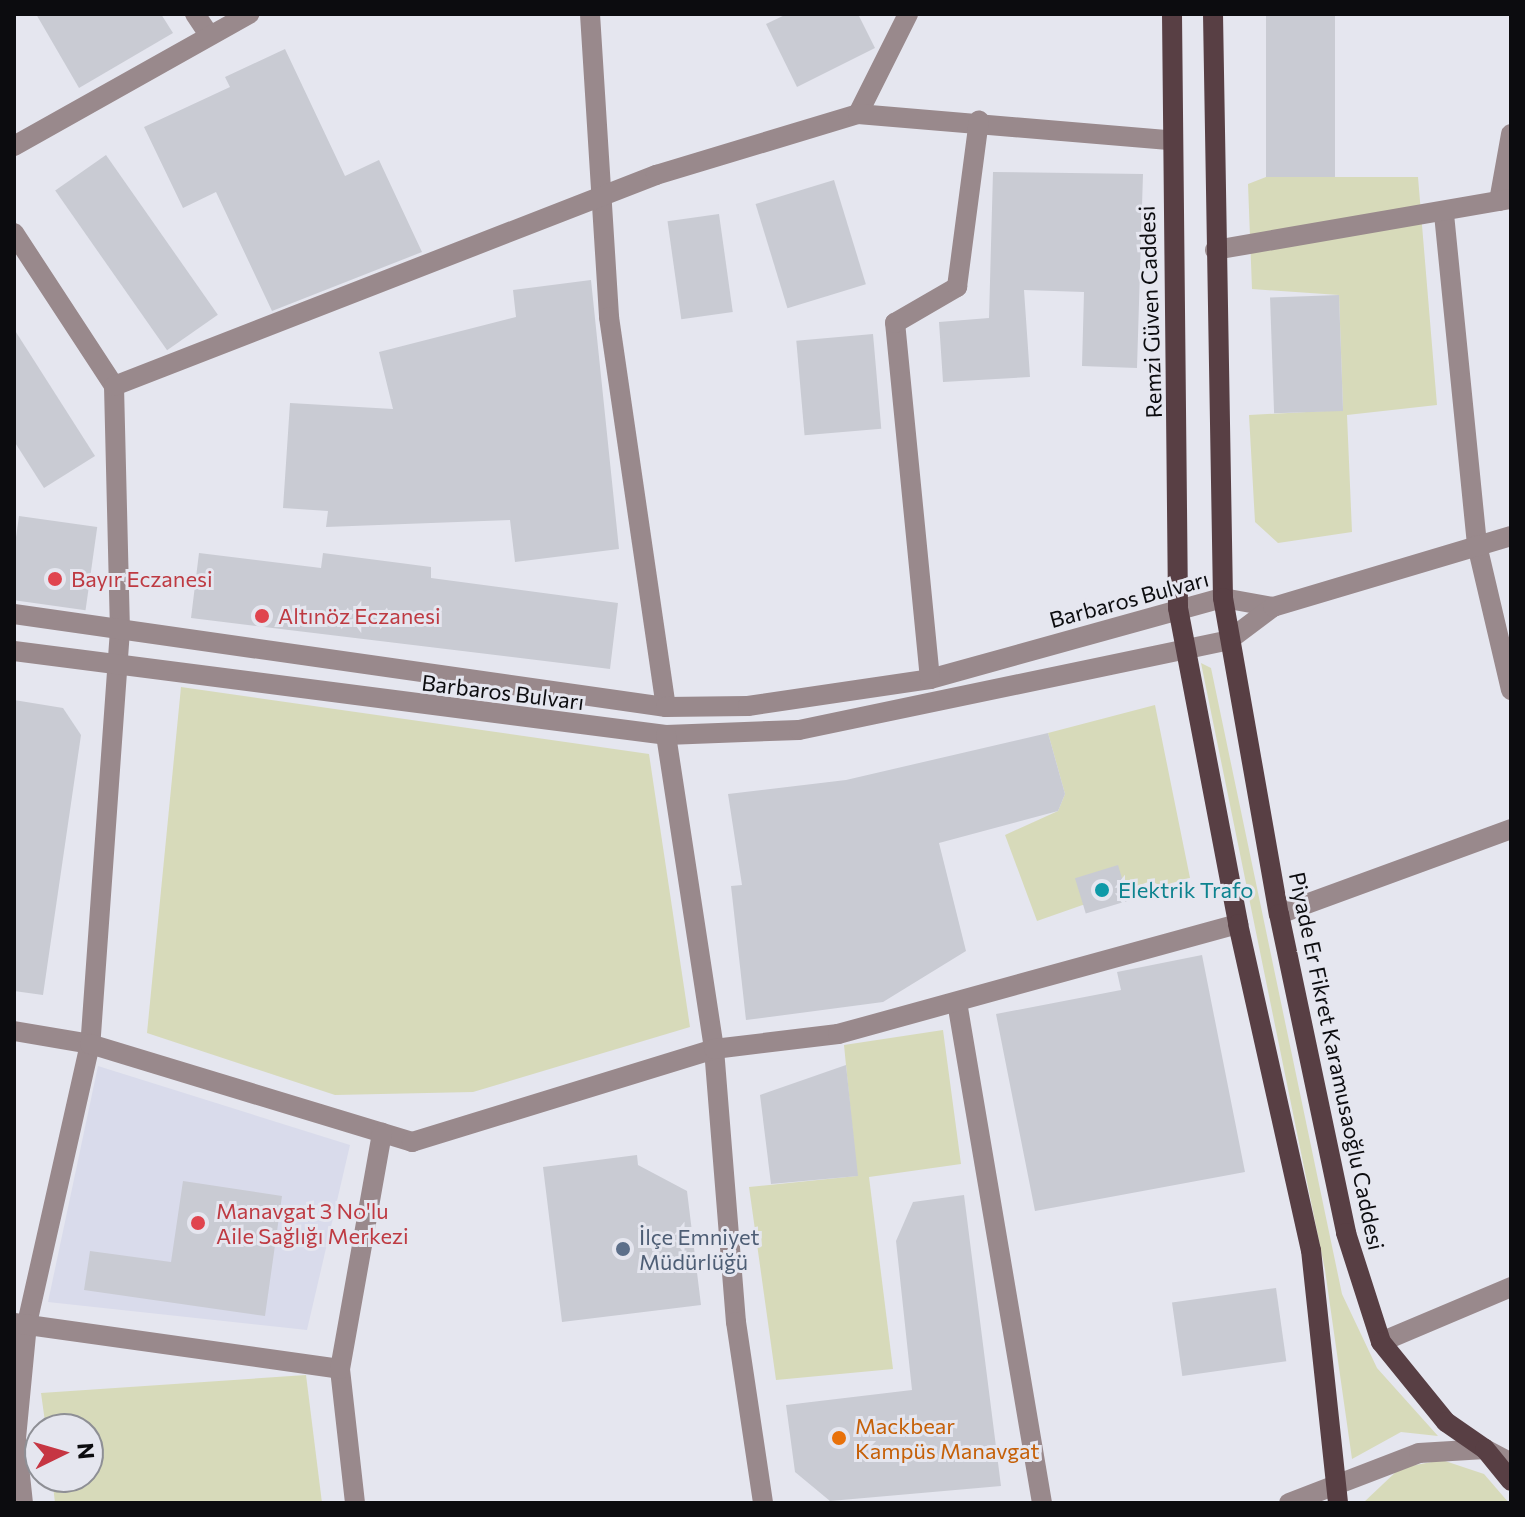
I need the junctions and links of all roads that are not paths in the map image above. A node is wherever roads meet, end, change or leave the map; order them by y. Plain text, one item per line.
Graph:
1 (195, 14) edge
2 (249, 14) edge
3 (590, 14) edge
4 (908, 14) edge
5 (1172, 14) edge
6 (1213, 14) edge
7 (208, 33) junction
8 (858, 114) junction
9 (979, 120) junction
10 (1511, 134) edge
11 (1169, 140) junction
12 (14, 146) edge
13 (606, 194) junction
14 (1505, 200) edge
15 (1444, 214) junction
16 (14, 233) edge
17 (1215, 250) junction
18 (114, 386) junction
19 (1511, 536) edge
20 (1477, 545) junction
21 (1223, 598) junction
22 (1273, 607) junction
23 (1178, 608) junction
24 (14, 614) edge
25 (120, 630) junction
26 (1229, 640) junction
27 (14, 651) edge
28 (1183, 651) junction
29 (119, 669) junction
30 (930, 679) junction
31 (1511, 690) edge
32 (666, 707) junction
33 (666, 735) junction
34 (1511, 829) edge
35 (1279, 914) junction
36 (1238, 924) junction
37 (957, 1002) junction
38 (14, 1031) edge
39 (90, 1044) junction
40 (714, 1049) junction
41 (382, 1133) junction
42 (1511, 1287) edge
43 (21, 1324) edge
44 (1381, 1342) junction
45 (340, 1369) junction
46 (1485, 1449) junction
47 (1511, 1463) edge
48 (1511, 1481) edge
49 (1337, 1496) edge
50 (23, 1503) edge
51 (355, 1503) edge
52 (763, 1503) edge
53 (1042, 1503) edge
54 (1289, 1503) edge

1 - 7 street
2 - 7 street
3 - 13 street
4 - 8 street
5 - 11 main road, Remzi Güven Caddesi
6 - 17 main road
7 - 12 street
8 - 9 street
8 - 13 street
9 - 11 street
9 - 30 street
10 - 14 street
11 - 23 main road, Remzi Güven Caddesi
13 - 18 street
13 - 32 street
14 - 15 street
15 - 17 street
15 - 20 street
16 - 18 street
17 - 21 main road
18 - 25 street
19 - 20 street
20 - 22 street
20 - 31 street
21 - 22 street, Barbaros Bulvarı
21 - 23 street, Barbaros Bulvarı
21 - 26 main road, Piyade Er Fikret Karamusaoğlu Caddesi
22 - 26 street, Barbaros Bulvarı
23 - 28 main road
23 - 30 street, Barbaros Bulvarı
24 - 25 street, Barbaros Bulvarı
25 - 29 street
25 - 32 street, Barbaros Bulvarı
26 - 28 street, Barbaros Bulvarı
26 - 35 main road, Piyade Er Fikret Karamusaoğlu Caddesi
27 - 29 street, Barbaros Bulvarı
28 - 33 street, Barbaros Bulvarı
28 - 36 main road
29 - 33 street, Barbaros Bulvarı
29 - 39 street
30 - 32 street, Barbaros Bulvarı
33 - 40 street
34 - 35 street
35 - 44 main road, Piyade Er Fikret Karamusaoğlu Caddesi
36 - 37 street
36 - 49 main road
37 - 40 street
37 - 53 street
38 - 39 street
39 - 41 street
39 - 43 street
40 - 41 street
40 - 52 street
41 - 45 street
42 - 44 street
43 - 45 street
43 - 50 street
44 - 46 main road, Piyade Er Fikret Karamusaoğlu Caddesi
45 - 51 street
46 - 47 street
46 - 48 main road, Piyade Er Fikret Karamusaoğlu Caddesi
46 - 49 street
49 - 54 street

